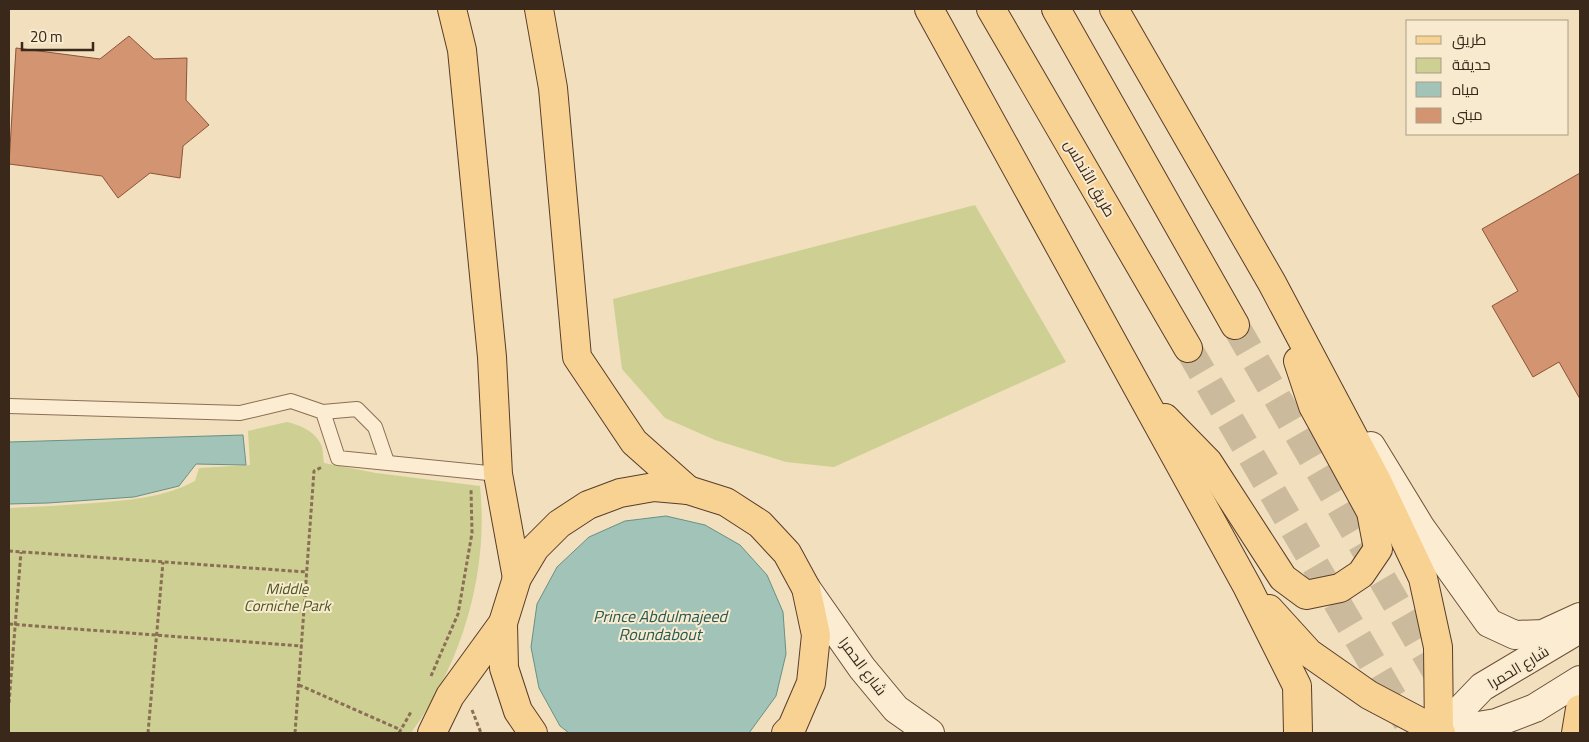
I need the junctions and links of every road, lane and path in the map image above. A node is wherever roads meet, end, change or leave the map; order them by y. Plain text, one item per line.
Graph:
1 (452, 9) edge
2 (540, 9) edge
3 (929, 9) edge
4 (991, 9) edge
5 (1056, 9) edge
6 (1114, 9) edge
7 (1272, 283) junction
8 (1235, 325) tunnel mouth
9 (1188, 348) tunnel mouth
10 (1142, 396) junction
11 (9, 406) edge
12 (324, 412) junction
13 (338, 458) junction
14 (387, 462) junction
15 (471, 471) junction
16 (498, 474) junction
17 (688, 490) junction
18 (9, 551) edge
19 (21, 552) junction
20 (163, 562) junction
21 (307, 572) junction
22 (517, 578) junction
23 (1247, 586) junction
24 (806, 588) junction
25 (1580, 617) edge
26 (503, 623) junction
27 (9, 624) edge
28 (15, 625) junction
29 (1580, 628) edge
30 (157, 635) junction
31 (302, 646) junction
32 (1580, 680) edge
33 (428, 682) dead end
34 (298, 685) junction
35 (9, 703) edge
36 (414, 706) dead end
37 (1580, 709) edge
38 (400, 732) edge
39 (148, 733) edge
40 (295, 733) edge
41 (432, 733) edge
42 (533, 733) edge
43 (786, 733) edge
44 (930, 733) edge
45 (1298, 733) edge
46 (1439, 733) edge
47 (1576, 733) edge

1 - 16 main road
2 - 17 main road
3 - 10 main road
4 - 9 main road, طريق الأندلس
5 - 8 main road
6 - 7 main road
7 - 10 main road
7 - 25 main road
7 - 46 main road
10 - 23 main road
11 - 12 lane
12 - 13 lane
12 - 14 lane
13 - 14 lane
13 - 21 path
14 - 15 lane
15 - 16 lane
15 - 33 path
16 - 22 main road
17 - 22 main road
17 - 24 main road
18 - 19 path
19 - 20 path
19 - 28 path
20 - 21 path
20 - 30 path
21 - 31 path
22 - 26 main road
23 - 45 main road
23 - 46 main road
24 - 43 main road
24 - 44 main road, شارع الحمرا
26 - 41 main road
26 - 42 main road
27 - 28 path
28 - 30 path
28 - 35 path
29 - 46 main road, شارع الحمرا
30 - 31 path
30 - 39 path
31 - 34 path
32 - 46 main road
34 - 38 path
34 - 40 path
36 - 38 path
37 - 47 main road

